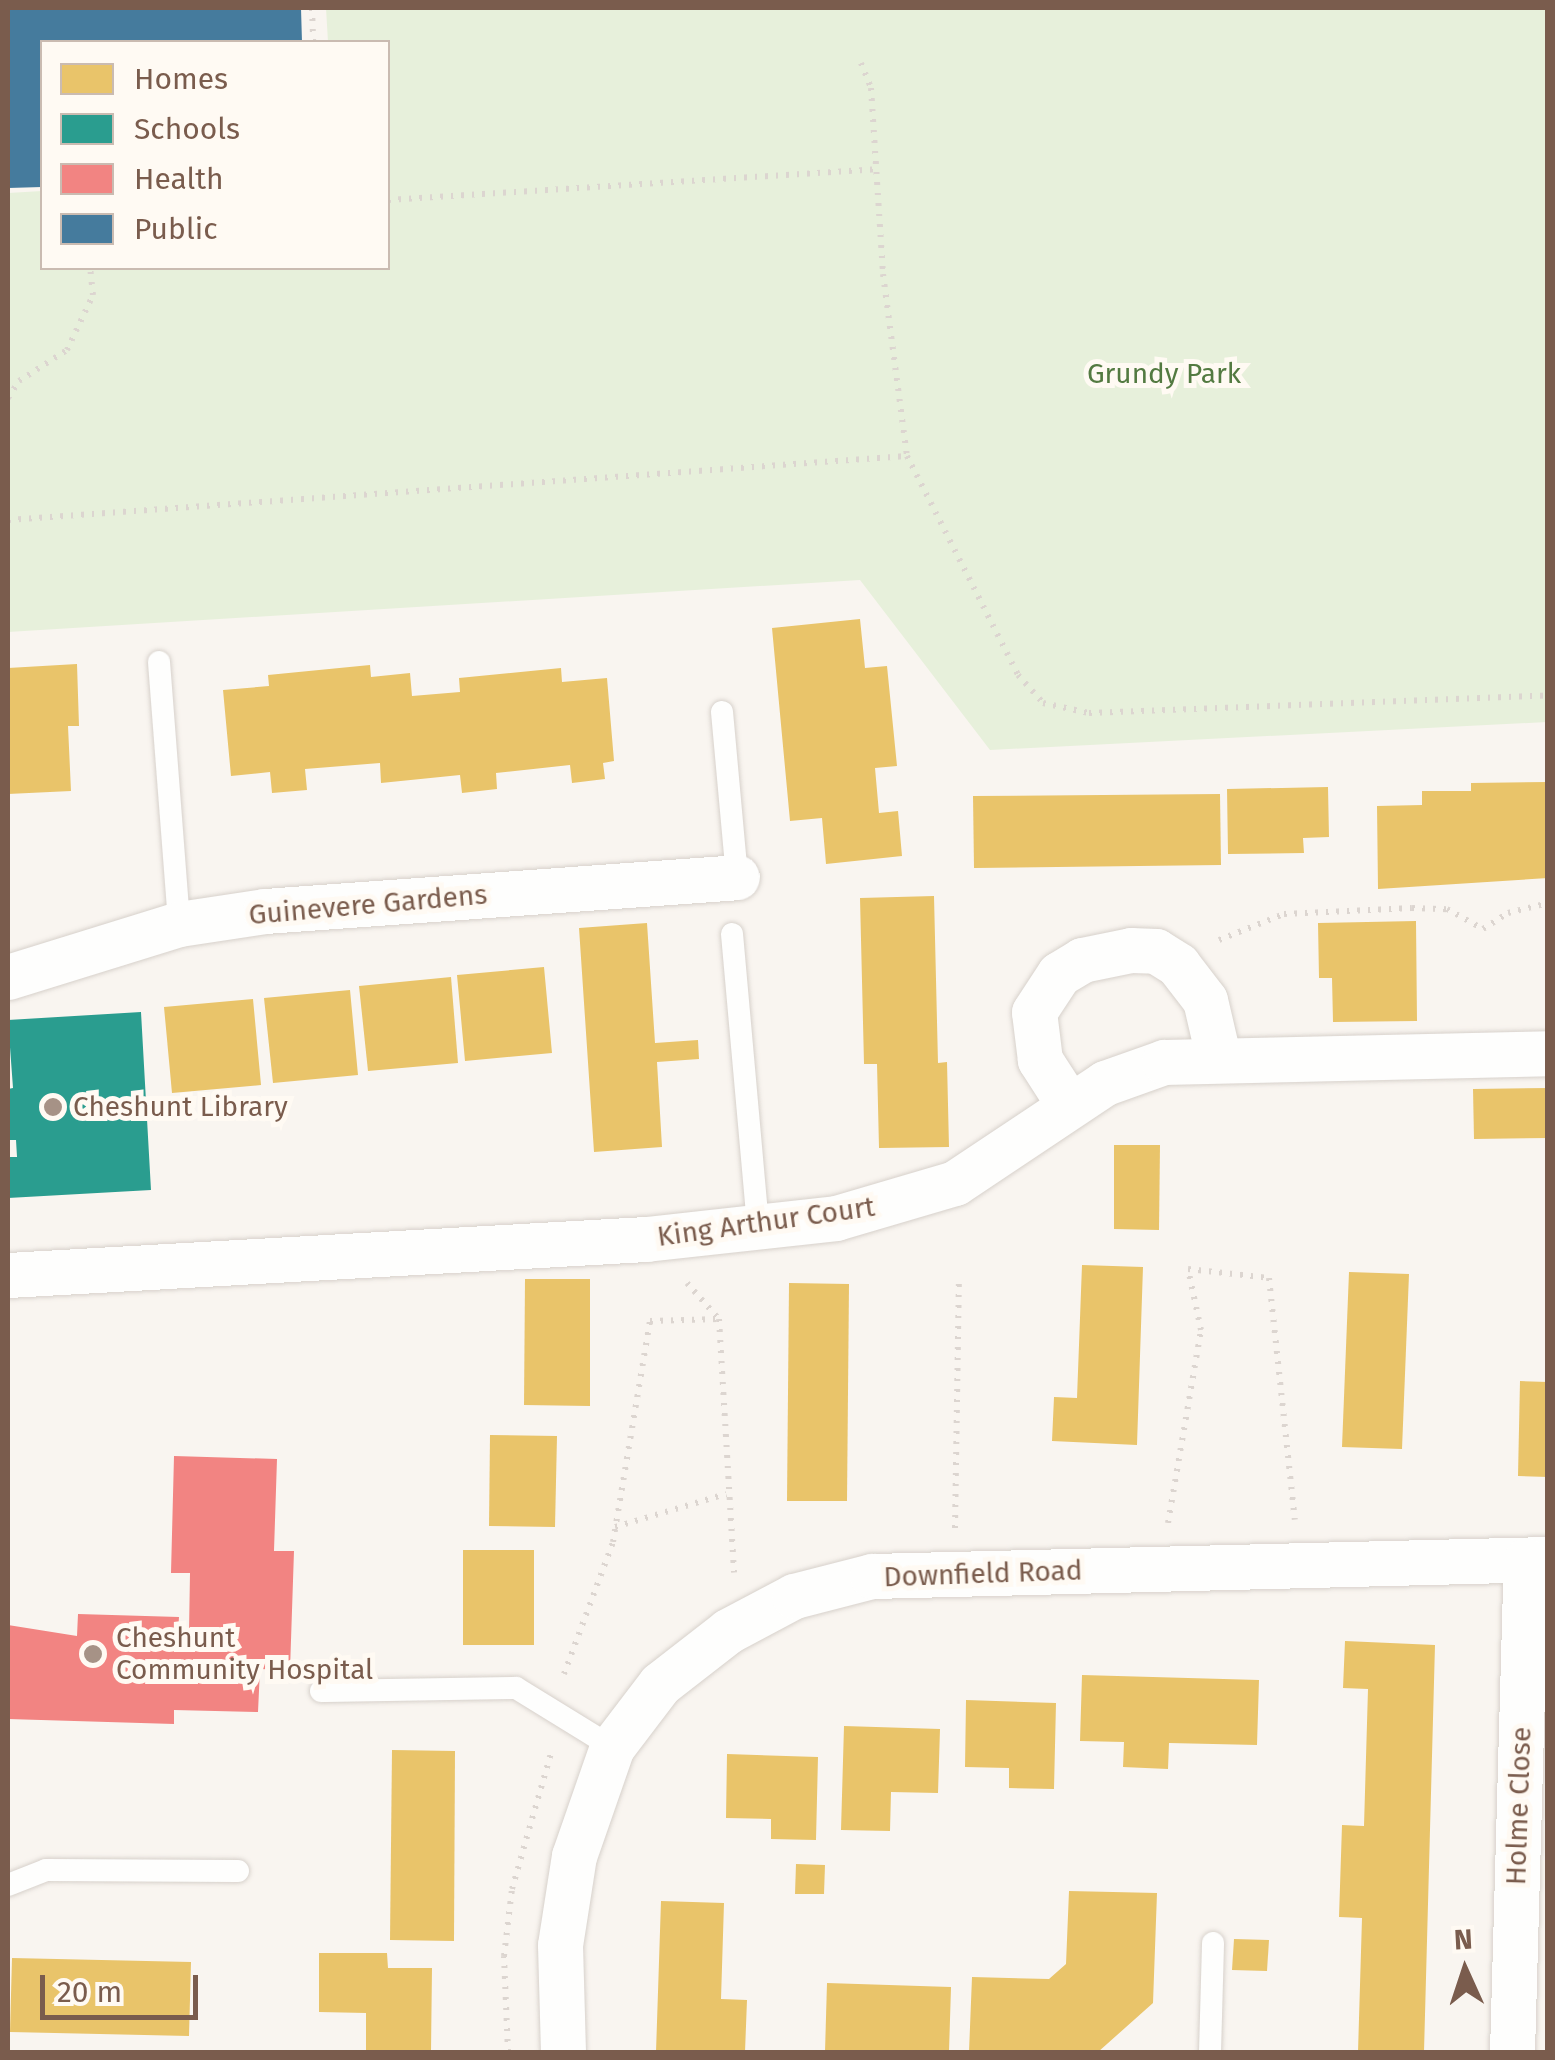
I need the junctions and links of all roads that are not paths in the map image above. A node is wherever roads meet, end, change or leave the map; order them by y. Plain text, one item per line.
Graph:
1 (159, 662) dead end
2 (722, 712) dead end
3 (737, 877) joint
4 (180, 924) junction
5 (732, 934) dead end
6 (8, 976) edge
7 (1548, 1053) edge
8 (1218, 1056) junction
9 (1068, 1105) junction
10 (758, 1227) junction
11 (8, 1275) edge
12 (1537, 1560) edge
13 (321, 1692) dead end
14 (612, 1748) junction
15 (238, 1871) dead end
16 (8, 1884) edge
17 (1213, 1943) dead end
18 (563, 2052) edge
19 (1210, 2052) edge
20 (1512, 2052) edge

1 - 4 lane
2 - 3 lane
3 - 4 street, Guinevere Gardens
4 - 6 street, Guinevere Gardens
5 - 10 lane
7 - 8 street, King Arthur Court
8 - 9 street, King Arthur Court
8 - 9 street
9 - 10 street, King Arthur Court
10 - 11 street, King Arthur Court
12 - 14 street, Downfield Road
12 - 20 street, Holme Close
13 - 14 lane
14 - 18 street, Downfield Road
15 - 16 lane
17 - 19 lane

